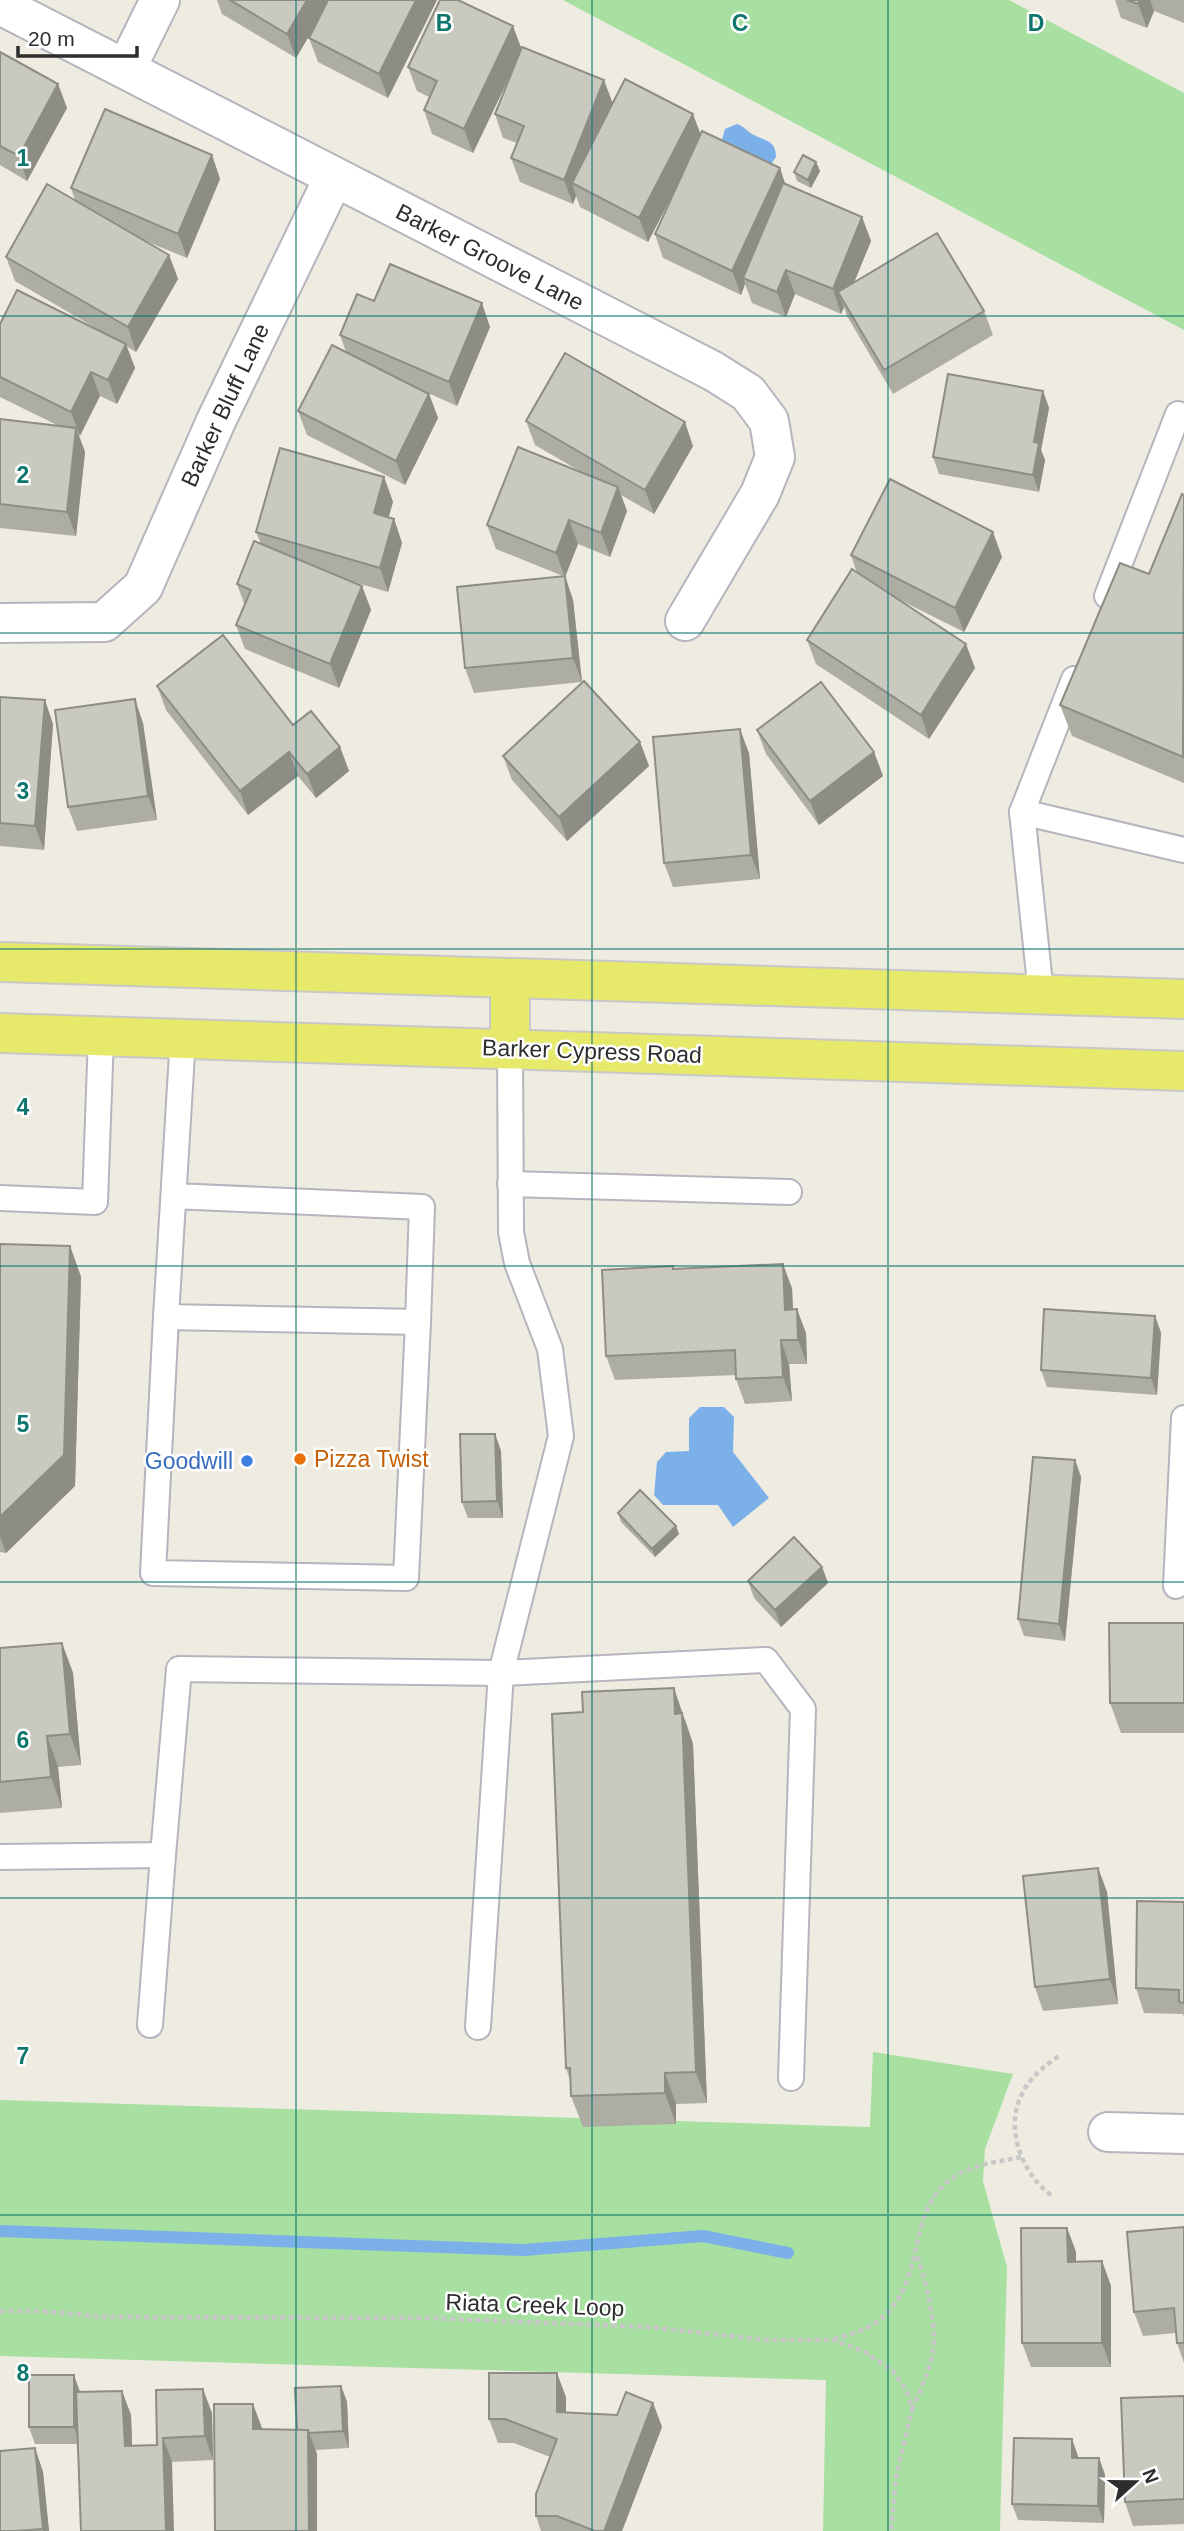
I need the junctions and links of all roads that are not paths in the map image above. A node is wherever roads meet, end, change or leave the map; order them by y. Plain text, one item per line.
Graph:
1 (160, 0) edge
2 (0, 5) edge
3 (126, 69) junction
4 (334, 177) junction
5 (1184, 417) edge
6 (1098, 620) edge
7 (685, 621) dead end
8 (0, 623) edge
9 (1083, 658) edge
10 (1022, 812) junction
11 (1184, 850) edge
12 (0, 962) edge
13 (510, 978) junction
14 (1041, 994) junction
15 (1184, 999) edge
16 (0, 1033) edge
17 (101, 1036) junction
18 (183, 1037) junction
19 (510, 1048) junction
20 (1184, 1071) edge
21 (510, 1184) junction
22 (789, 1192) dead end
23 (174, 1196) junction
24 (0, 1198) edge
25 (166, 1317) junction
26 (418, 1322) junction
27 (1184, 1418) edge
28 (1176, 1586) dead end
29 (501, 1673) junction
30 (163, 1855) junction
31 (0, 1857) edge
32 (150, 2025) dead end
33 (478, 2027) dead end
34 (791, 2078) dead end
35 (1108, 2132) dead end
36 (1184, 2134) edge

1 - 3 street
2 - 3 street, Barker Groove Lane
3 - 4 street, Barker Groove Lane
4 - 7 street, Barker Groove Lane
4 - 8 street, Barker Bluff Lane
5 - 6 lane
9 - 10 lane
10 - 11 lane
10 - 14 lane
12 - 13 main road
13 - 14 main road
13 - 19 main road
14 - 15 main road
16 - 17 main road, Barker Cypress Road
17 - 18 main road, Barker Cypress Road
17 - 24 lane
18 - 19 main road, Barker Cypress Road
18 - 23 lane
19 - 20 main road, Barker Cypress Road
19 - 21 lane
21 - 22 lane
21 - 29 lane
23 - 25 lane
23 - 26 lane
25 - 26 lane
25 - 26 lane
27 - 28 lane
29 - 30 lane
29 - 33 lane
29 - 34 lane
30 - 31 lane
30 - 32 lane
35 - 36 street

